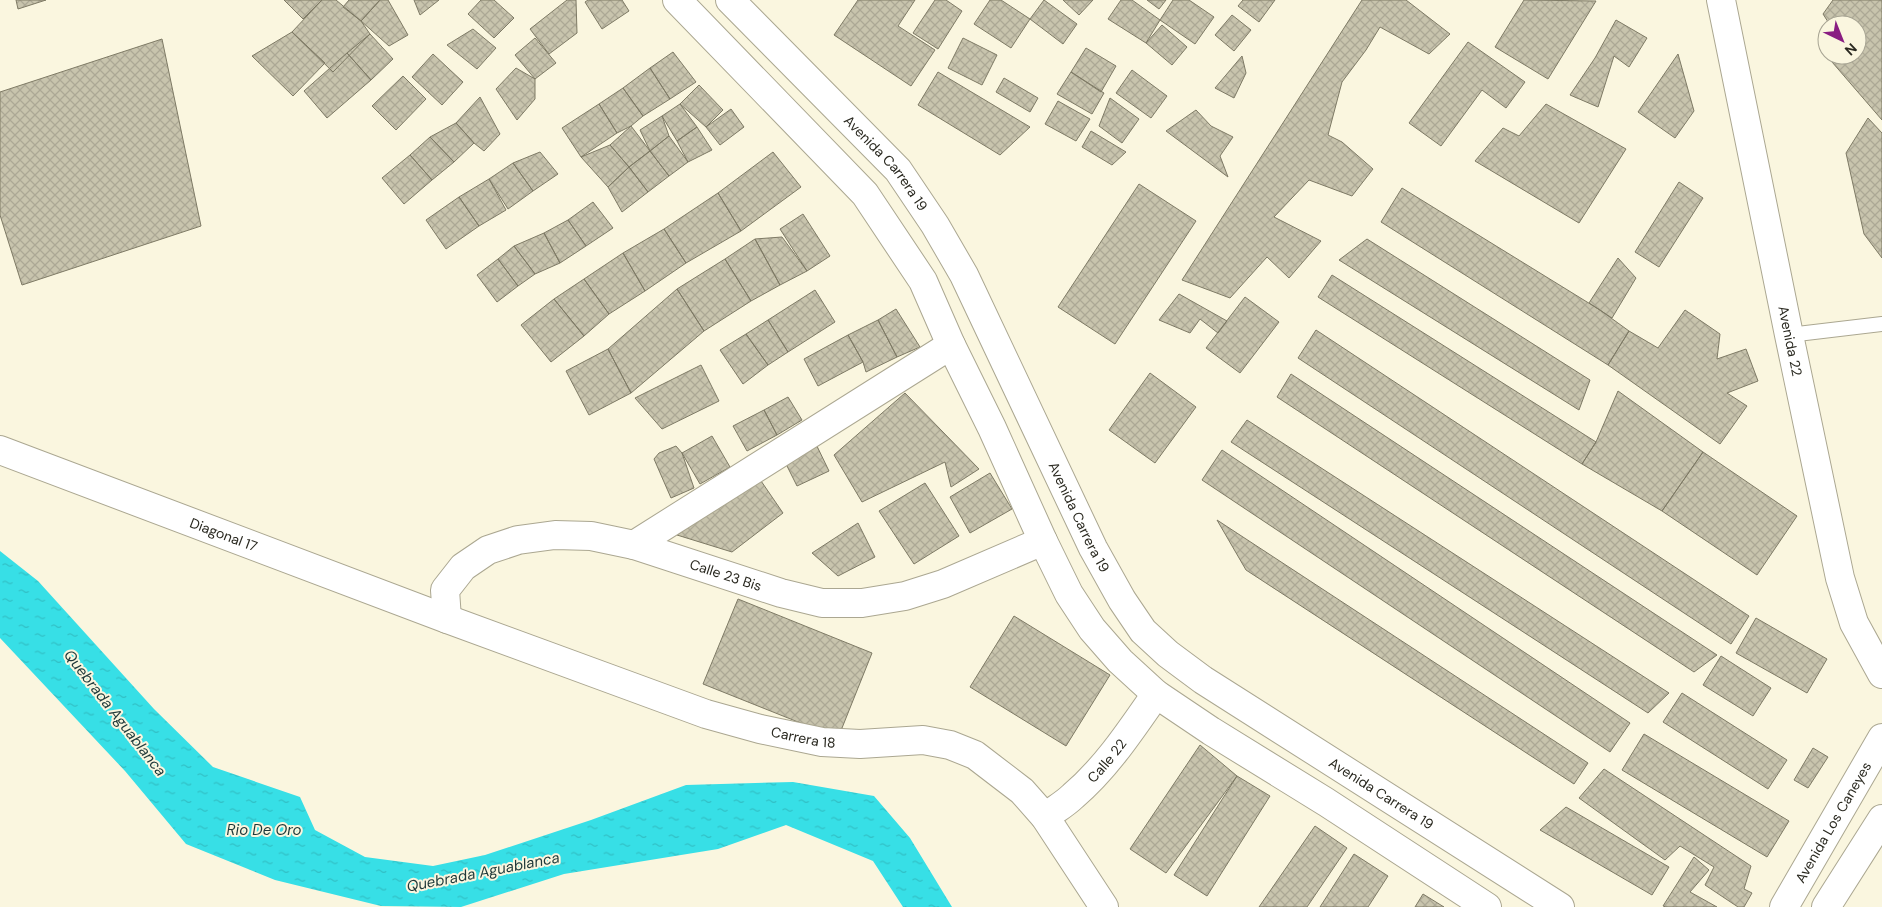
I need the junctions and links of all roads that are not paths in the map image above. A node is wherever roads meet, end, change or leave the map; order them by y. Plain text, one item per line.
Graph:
1 (677, 0) edge
2 (730, 0) edge
3 (1720, 0) edge
4 (1882, 324) edge
5 (1789, 335) junction
6 (951, 345) junction
7 (0, 450) edge
8 (1043, 540) junction
9 (634, 545) junction
10 (447, 619) junction
11 (1882, 674) edge
12 (1156, 694) junction
13 (1882, 738) edge
14 (1045, 817) junction
15 (1882, 818) edge
16 (1104, 907) edge
17 (1487, 907) edge
18 (1560, 907) edge
19 (1784, 907) edge
20 (1826, 907) edge

1 - 6 street
2 - 18 street, Avenida Carrera 19
3 - 5 street, Avenida 22
4 - 5 lane
5 - 11 street, Avenida 22
6 - 8 street
6 - 9 street
7 - 10 street, Diagonal 17
8 - 9 street, Calle 23 Bis
8 - 12 street
9 - 10 street, Calle 23 Bis
10 - 14 street, Carrera 18
12 - 14 street, Calle 22
12 - 17 street
13 - 19 street, Avenida Los Caneyes
14 - 16 street, Carrera 18
15 - 20 street

